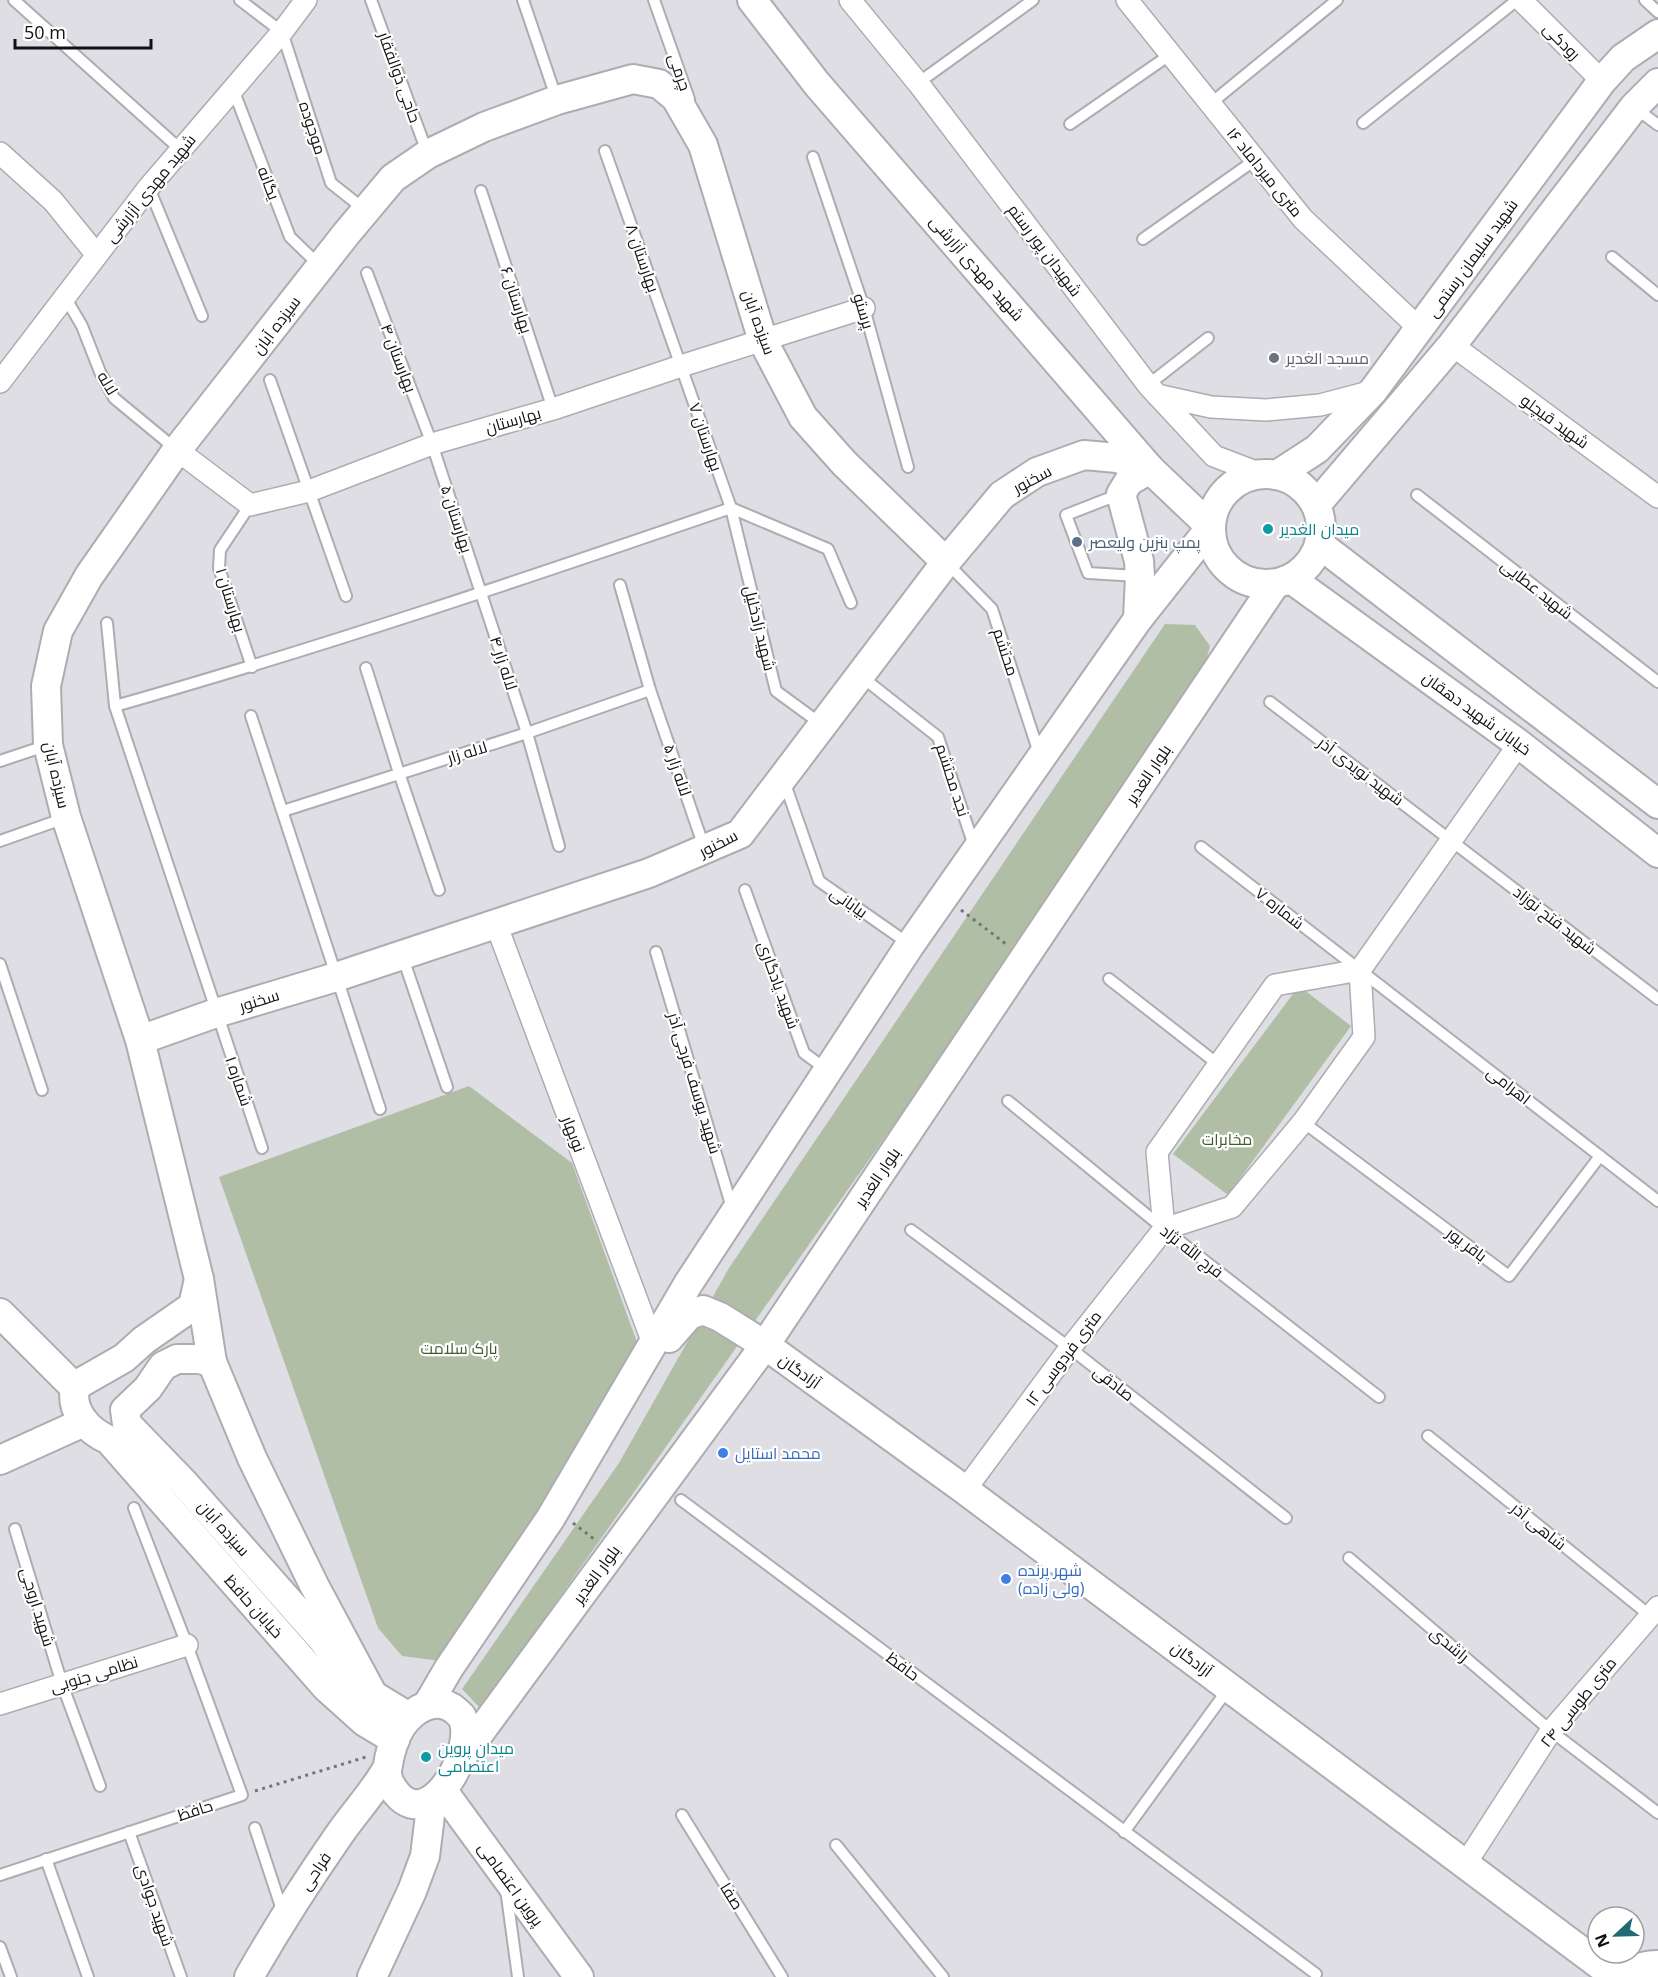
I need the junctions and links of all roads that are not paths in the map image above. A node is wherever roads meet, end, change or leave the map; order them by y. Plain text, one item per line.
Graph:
1 (14, 0) edge
2 (240, 0) edge
3 (306, 0) edge
4 (371, 0) edge
5 (523, 0) edge
6 (654, 0) edge
7 (752, 0) edge
8 (849, 0) edge
9 (1033, 0) edge
10 (1127, 0) edge
11 (1336, 0) edge
12 (1517, 0) edge
13 (1521, 0) edge
14 (1645, 0) edge
15 (1658, 12) edge
16 (282, 32) junction
17 (1658, 34) edge
18 (1171, 54) junction
19 (1602, 81) junction
20 (918, 83) junction
21 (1658, 83) edge
22 (233, 89) junction
23 (557, 100) junction
24 (1210, 104) junction
25 (1635, 107) junction
26 (1363, 123) dead end
27 (1070, 124) dead end
28 (1658, 124) edge
29 (703, 145) junction
30 (181, 150) junction
31 (605, 151) dead end
32 (0, 153) edge
33 (428, 154) junction
34 (813, 157) dead end
35 (1255, 160) junction
36 (148, 187) junction
37 (481, 191) dead end
38 (365, 210) junction
39 (1143, 239) dead end
40 (96, 254) junction
41 (1612, 257) dead end
42 (320, 266) junction
43 (367, 273) dead end
44 (1658, 295) edge
45 (64, 296) junction
46 (864, 308) junction
47 (202, 316) dead end
48 (1420, 329) junction
49 (1208, 338) dead end
50 (763, 341) junction
51 (1452, 345) junction
52 (681, 366) junction
53 (270, 380) dead end
54 (0, 381) edge
55 (1153, 390) junction
56 (1373, 391) junction
57 (553, 409) junction
58 (432, 444) junction
59 (177, 450) junction
60 (908, 467) dead end
61 (1150, 469) junction
62 (1269, 475) junction
63 (309, 491) junction
64 (1121, 494) junction
65 (1417, 495) dead end
66 (1658, 497) edge
67 (250, 505) junction
68 (1316, 505) junction
69 (731, 508) junction
70 (1211, 527) junction
71 (1319, 544) junction
72 (946, 562) junction
73 (1140, 576) junction
74 (1283, 581) junction
75 (620, 585) dead end
76 (481, 594) junction
77 (346, 596) dead end
78 (851, 603) dead end
79 (1138, 619) junction
80 (107, 623) dead end
81 (252, 667) junction
82 (366, 668) dead end
83 (861, 676) junction
84 (1658, 682) edge
85 (650, 690) junction
86 (1270, 702) dead end
87 (115, 706) junction
88 (251, 716) dead end
89 (823, 726) junction
90 (527, 733) junction
91 (1519, 744) junction
92 (48, 745) junction
93 (1040, 757) junction
94 (0, 761) edge
95 (399, 773) junction
96 (783, 778) junction
97 (1658, 804) edge
98 (283, 811) junction
99 (66, 817) junction
100 (1452, 840) junction
101 (0, 841) edge
102 (559, 846) dead end
103 (1201, 847) dead end
104 (975, 849) junction
105 (705, 850) junction
106 (1658, 854) edge
107 (440, 890) dead end
108 (745, 890) dead end
109 (496, 924) junction
110 (910, 945) junction
111 (656, 952) dead end
112 (402, 955) junction
113 (0, 964) edge
114 (1360, 970) junction
115 (336, 976) junction
116 (1109, 979) dead end
117 (1658, 999) edge
118 (216, 1013) junction
119 (140, 1040) junction
120 (1220, 1065) junction
121 (827, 1070) junction
122 (447, 1087) dead end
123 (42, 1090) dead end
124 (1008, 1101) dead end
125 (380, 1109) dead end
126 (1303, 1122) junction
127 (262, 1149) dead end
128 (1600, 1156) junction
129 (1658, 1201) edge
130 (734, 1214) junction
131 (1164, 1229) junction
132 (911, 1230) dead end
133 (199, 1280) junction
134 (0, 1313) edge
135 (653, 1343) junction
136 (765, 1345) junction
137 (1070, 1348) junction
138 (212, 1362) junction
139 (639, 1371) junction
140 (82, 1384) junction
141 (1379, 1397) dead end
142 (84, 1422) junction
143 (121, 1434) junction
144 (1428, 1436) dead end
145 (0, 1461) edge
146 (965, 1490) junction
147 (681, 1500) dead end
148 (134, 1508) dead end
149 (1286, 1518) dead end
150 (15, 1529) dead end
151 (1349, 1558) dead end
152 (1655, 1615) edge
153 (188, 1645) junction
154 (62, 1684) junction
155 (1229, 1687) junction
156 (374, 1697) junction
157 (0, 1704) edge
158 (1551, 1731) junction
159 (402, 1736) junction
160 (460, 1758) junction
161 (100, 1786) dead end
162 (437, 1795) junction
163 (1658, 1813) edge
164 (682, 1815) dead end
165 (255, 1828) dead end
166 (129, 1832) junction
167 (1124, 1832) junction
168 (836, 1845) dead end
169 (46, 1859) junction
170 (1466, 1863) junction
171 (504, 1874) junction
172 (0, 1875) edge
173 (284, 1916) junction
174 (0, 1947) edge
175 (1658, 1965) edge
176 (1316, 1974) dead end
177 (11, 1977) edge
178 (88, 1977) edge
179 (181, 1977) edge
180 (249, 1977) edge
181 (372, 1977) edge
182 (518, 1977) edge
183 (579, 1977) edge
184 (782, 1977) edge
185 (943, 1977) edge
186 (1616, 1977) edge
187 (1627, 1977) edge

1 - 30 lane
2 - 16 lane
3 - 16 street, شهید مهدی آزارشی
4 - 33 lane, حاجی ذوالفقار
5 - 23 lane
6 - 29 lane, چرمی
7 - 61 street, شهید مهدی آزارشی
8 - 20 street, شهیدان پور رستم
9 - 20 lane
10 - 18 street, ۱۶ متری میرداماد
11 - 24 lane
12 - 26 lane
13 - 19 street, رودکی
14 - 15 lane
16 - 22 street, شهید مهدی آزارشی
16 - 38 lane, موجوده
17 - 19 street, شهید سلیمان رستمی
18 - 24 street, ۱۶ متری میرداماد
18 - 27 lane
19 - 25 street
19 - 48 street, شهید سلیمان رستمی
20 - 55 street, شهیدان پور رستم
21 - 25 street
22 - 30 street, شهید مهدی آزارشی
22 - 42 lane, یگانه
23 - 29 street, سیزده آبان
23 - 33 street, سیزده آبان
24 - 35 street, ۱۶ متری میرداماد
25 - 28 lane
25 - 51 street
29 - 50 street, سیزده آبان
30 - 36 street, شهید مهدی آزارشی
31 - 52 lane, بهارستان ۸
32 - 40 street
33 - 38 street, سیزده آبان
34 - 46 lane, پرستو
35 - 39 lane
35 - 48 street, ۱۶ متری میرداماد
36 - 40 street, شهید مهدی آزارشی
36 - 47 lane
37 - 57 lane, بهارستان ۶
38 - 42 street, سیزده آبان
40 - 45 street, شهید مهدی آزارشی
41 - 44 lane
42 - 59 street, سیزده آبان
43 - 58 lane, بهارستان ۴
45 - 54 street, شهید مهدی آزارشی
45 - 59 lane, لاله
46 - 50 street, بهارستان
46 - 60 lane, پرستو
48 - 56 street, شهید سلیمان رستمی
49 - 55 lane
50 - 52 street, بهارستان
50 - 72 street, سیزده آبان
51 - 66 street, شهید قیچلو
51 - 68 street
52 - 57 street, بهارستان
52 - 69 lane, بهارستان ۷
53 - 63 lane
55 - 56 street
55 - 62 street, شهیدان پور رستم
56 - 62 street, شهید سلیمان رستمی
57 - 58 street, بهارستان
58 - 63 street, بهارستان
58 - 76 lane, بهارستان ۵
59 - 67 street
59 - 92 street, سیزده آبان
61 - 64 street
61 - 70 street, شهید مهدی آزارشی
61 - 72 street, سخنور
62 - 68 street
62 - 70 street
63 - 67 street, بهارستان
63 - 77 lane
64 - 73 street
64 - 73 lane
65 - 84 lane, شهید عطایی
67 - 81 lane, بهارستان ۱
68 - 71 street
69 - 76 lane
69 - 78 lane
69 - 89 lane, شهید زادخلیل
70 - 74 street
70 - 79 street
71 - 74 street
71 - 97 street
72 - 83 street, سخنور
72 - 93 lane, محتشم
73 - 79 street
74 - 91 street, خیابان شهید دهقان
74 - 136 street, بلوار الغدیر
75 - 85 lane, لاله زار ۵
76 - 81 lane
76 - 90 lane, لاله زار ۴
79 - 93 street
80 - 87 lane, شماره ۱
81 - 87 lane
82 - 95 lane
83 - 89 street, سخنور
83 - 104 lane, نجد محتشم
85 - 90 lane, لاله زار
85 - 105 lane, لاله زار ۵
86 - 100 lane, شهید نویدی آذر
87 - 118 lane, شماره ۱
88 - 98 lane
89 - 96 street, سخنور
90 - 95 lane, لاله زار
90 - 102 lane, لاله زار ۴
91 - 100 street
91 - 106 street, خیابان شهید دهقان
92 - 94 lane
92 - 99 street, سیزده آبان
93 - 104 street
95 - 98 lane, لاله زار
95 - 107 lane
96 - 105 street, سخنور
96 - 110 lane, بیابانی
98 - 115 lane
99 - 101 lane
99 - 119 street, سیزده آبان
100 - 114 street
100 - 117 lane, شهید فتح نوزاد
103 - 114 lane, شماره ۷
104 - 110 street
105 - 109 street, سخنور
108 - 121 lane, شهید یادگاری
109 - 112 street, سخنور
109 - 135 street, نوبهار
110 - 121 street
111 - 130 lane, شهید یوسف فرجی آذر
112 - 115 street, سخنور
112 - 122 lane
113 - 123 lane
114 - 120 street
114 - 126 street
114 - 128 lane, اهرامی
115 - 118 street, سخنور
115 - 125 lane
116 - 120 lane
118 - 119 street, سخنور
118 - 127 lane, شماره ۱
119 - 133 street, سیزده آبان
120 - 131 street
121 - 130 street
124 - 131 lane, فرج الله نژاد
126 - 128 lane, باقر پور
126 - 131 street
128 - 129 lane, اهرامی
130 - 135 street
131 - 137 street, ۱۲ متری فردوسی
131 - 141 lane, فرج الله نژاد
132 - 137 lane, صادقی
133 - 138 street, سیزده آبان
133 - 140 street
134 - 140 street
135 - 139 street
136 - 139 street, آزادگان
136 - 146 street, آزادگان
136 - 160 street, بلوار الغدیر
137 - 146 street, ۱۲ متری فردوسی
137 - 149 lane, صادقی
138 - 143 street
138 - 156 street, سیزده آبان
139 - 159 street
140 - 142 street
140 - 143 street
142 - 143 street
142 - 145 street
143 - 156 street, سیزده آبان
143 - 159 street, خیابان حافظ
144 - 152 lane, شاهی آذر
146 - 155 street, آزادگان
147 - 167 lane, حافظ
148 - 153 lane
150 - 154 lane, شهید اروجی
151 - 158 lane, راشدی
152 - 158 street, ۲۴ متری طوسی
153 - 154 street, نظامی جنوبی
153 - 166 lane, حافظ
154 - 157 street, نظامی جنوبی
154 - 161 lane, شهید اروجی
155 - 167 lane
155 - 170 street, آزادگان
156 - 159 street, سیزده آبان
158 - 163 lane, راشدی
158 - 170 street, ۲۴ متری طوسی
159 - 160 street
159 - 162 street
159 - 173 street, فراحی
160 - 162 street
162 - 171 street, پروین اعتصامی
162 - 181 street
164 - 184 lane, صفا
165 - 173 lane
166 - 169 lane, حافظ
166 - 179 lane, شهید جوادی
167 - 176 lane, حافظ
168 - 185 lane
169 - 172 lane, حافظ
169 - 178 lane
170 - 186 street, آزادگان
171 - 182 lane
171 - 183 street, پروین اعتصامی
173 - 180 street, فراحی
174 - 177 lane
175 - 187 street

